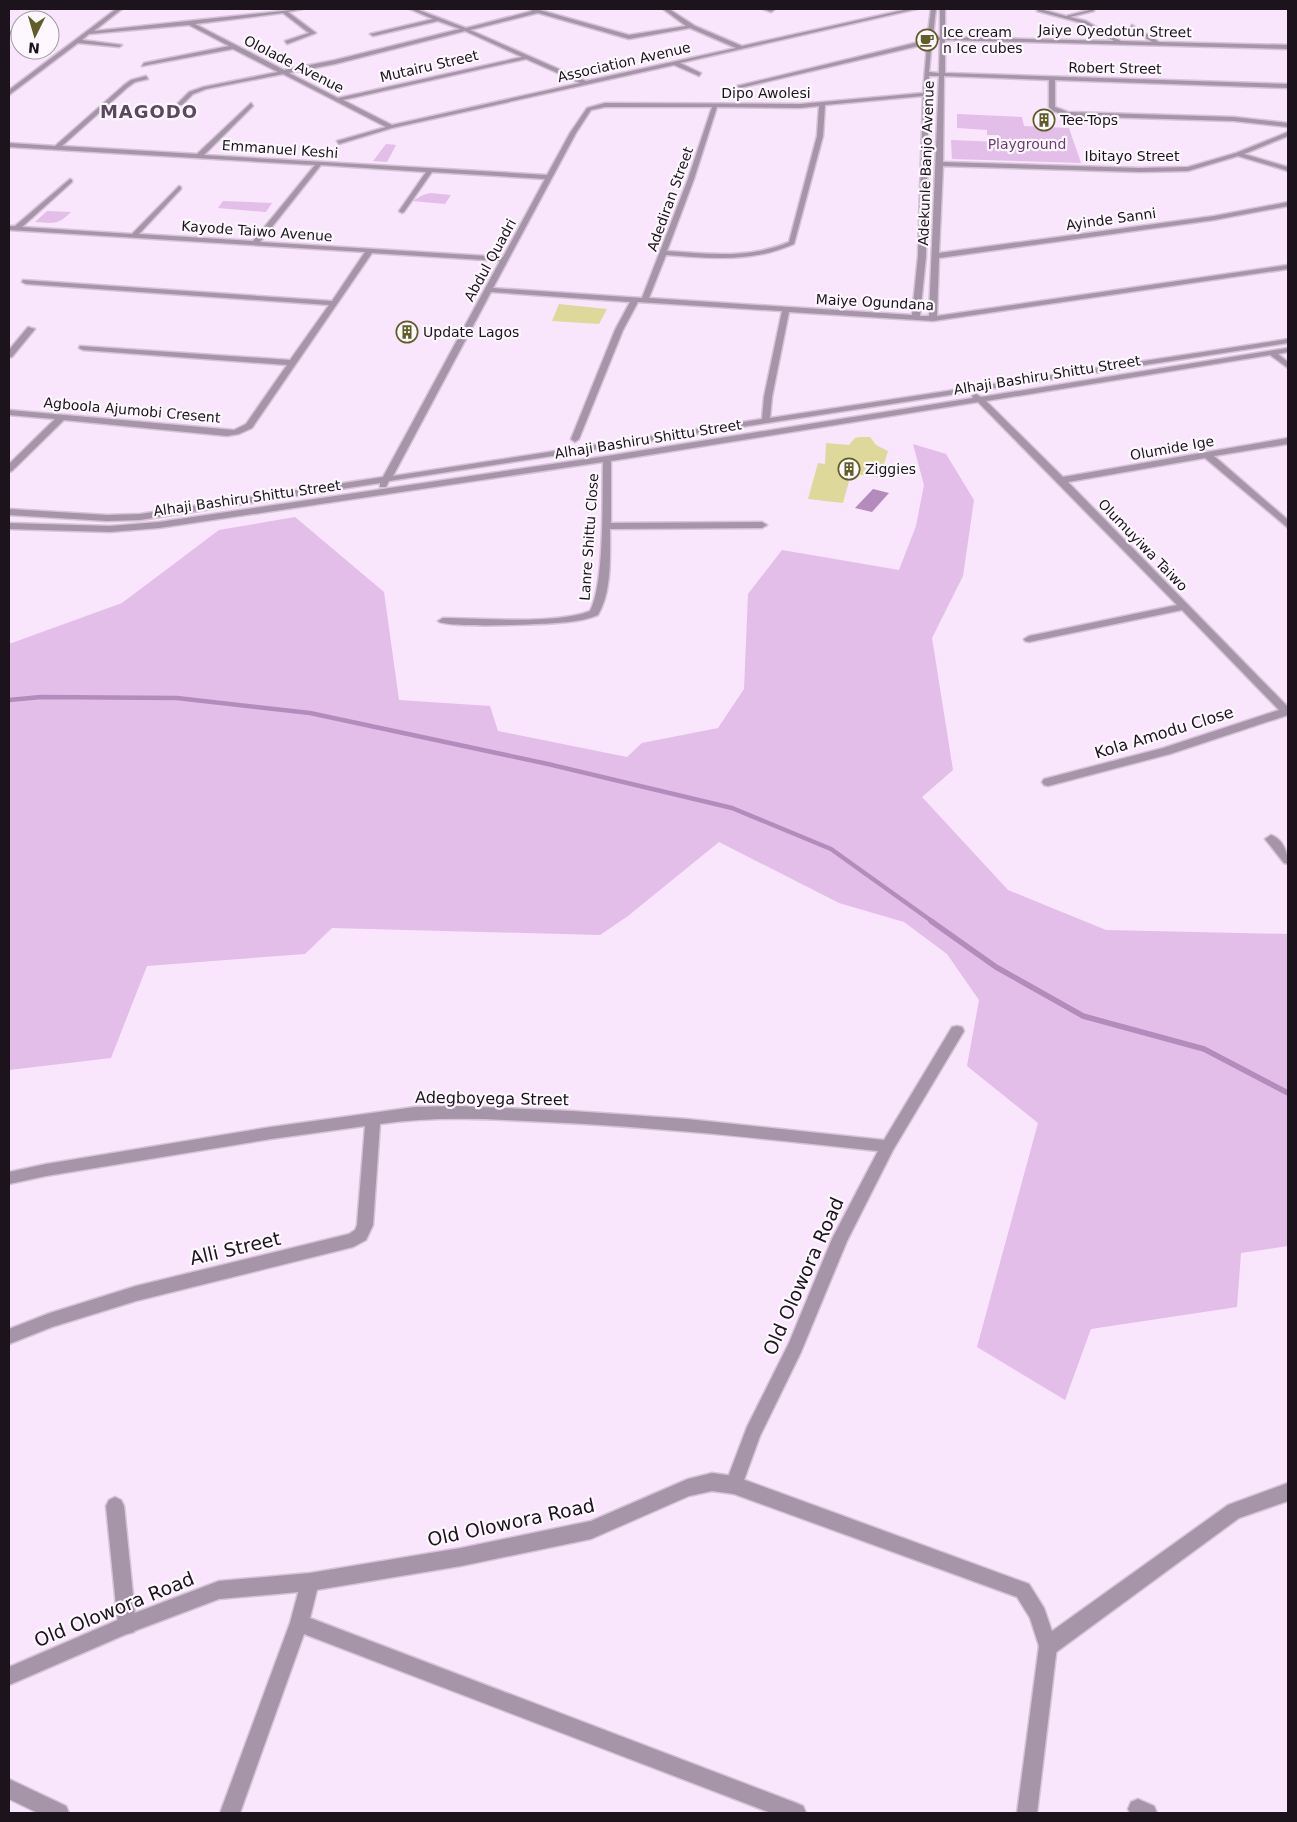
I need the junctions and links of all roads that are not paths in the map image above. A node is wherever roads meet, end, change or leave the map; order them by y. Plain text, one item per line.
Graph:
1 (119, 9) edge
2 (300, 9) edge
3 (412, 9) edge
4 (531, 9) edge
5 (666, 9) edge
6 (911, 9) edge
7 (933, 9) edge
8 (943, 9) edge
9 (275, 10) edge
10 (1092, 10) edge
11 (284, 11) junction
12 (538, 11) junction
13 (1040, 11) dead end
14 (875, 12) dead end
15 (884, 16) junction
16 (1066, 17) junction
17 (439, 19) junction
18 (188, 22) junction
19 (694, 26) junction
20 (1132, 27) dead end
21 (467, 30) junction
22 (87, 33) junction
23 (373, 34) dead end
24 (942, 39) junction
25 (931, 40) junction
26 (77, 41) junction
27 (287, 42) dead end
28 (1120, 42) junction
29 (1157, 43) junction
30 (119, 45) dead end
31 (234, 47) junction
32 (1288, 47) edge
33 (741, 48) junction
34 (527, 57) junction
35 (675, 63) junction
36 (144, 65) dead end
37 (285, 72) junction
38 (699, 74) dead end
39 (926, 74) junction
40 (942, 75) junction
41 (146, 78) dead end
42 (1052, 79) junction
43 (588, 84) junction
44 (740, 86) dead end
45 (1288, 86) edge
46 (9, 93) edge
47 (926, 94) junction
48 (745, 98) dead end
49 (337, 100) junction
50 (180, 104) dead end
51 (251, 105) dead end
52 (605, 105) joint
53 (822, 105) junction
54 (715, 106) junction
55 (760, 106) junction
56 (1288, 124) edge
57 (391, 127) junction
58 (1288, 134) edge
59 (340, 142) dead end
60 (9, 145) edge
61 (56, 148) junction
62 (1238, 154) junction
63 (198, 156) junction
64 (319, 164) junction
65 (940, 164) junction
66 (1288, 169) edge
67 (430, 170) junction
68 (550, 177) junction
69 (70, 182) dead end
70 (179, 188) dead end
71 (1288, 204) edge
72 (402, 211) dead end
73 (13, 228) edge
74 (134, 235) junction
75 (255, 243) junction
76 (370, 251) junction
77 (664, 253) junction
78 (936, 256) junction
79 (504, 259) junction
80 (1288, 267) edge
81 (26, 282) dead end
82 (488, 290) junction
83 (635, 300) junction
84 (645, 300) junction
85 (333, 302) junction
86 (786, 309) junction
87 (916, 318) junction
88 (933, 319) junction
89 (32, 328) dead end
90 (1288, 341) edge
91 (83, 348) dead end
92 (1288, 350) edge
93 (1272, 353) junction
94 (9, 356) edge
95 (293, 362) junction
96 (1288, 366) edge
97 (967, 389) junction
98 (979, 399) junction
99 (9, 412) edge
100 (61, 418) junction
101 (766, 420) junction
102 (575, 439) dead end
103 (1288, 441) edge
104 (1208, 456) junction
105 (607, 459) junction
106 (9, 470) edge
107 (385, 479) junction
108 (1061, 480) junction
109 (380, 493) junction
110 (9, 512) edge
111 (762, 525) dead end
112 (1288, 525) edge
113 (9, 526) edge
114 (606, 526) junction
115 (1184, 607) junction
116 (443, 621) dead end
117 (1030, 639) dead end
118 (1287, 711) edge
119 (1048, 782) dead end
120 (1271, 839) dead end
121 (1288, 860) edge
122 (957, 1031) dead end
123 (373, 1120) junction
124 (888, 1146) junction
125 (9, 1178) edge
126 (9, 1337) edge
127 (734, 1485) junction
128 (1288, 1492) edge
129 (115, 1506) dead end
130 (310, 1582) junction
131 (299, 1623) junction
132 (127, 1625) junction
133 (1048, 1646) junction
134 (9, 1676) edge
135 (9, 1789) edge
136 (59, 1813) edge
137 (230, 1813) edge
138 (796, 1813) edge
139 (1027, 1813) edge

1 - 22 street
2 - 11 street
3 - 17 street
4 - 12 street
5 - 19 street
6 - 15 street, Association Avenue
7 - 25 street, Adekunle Banjo Avenue
8 - 24 street, Adekunle Banjo Avenue
9 - 11 street
9 - 18 street
10 - 16 street
11 - 27 street
12 - 19 street
12 - 21 street
13 - 16 street
14 - 15 street
15 - 33 street, Association Avenue
16 - 28 street
17 - 21 street
17 - 23 street
18 - 22 street
18 - 31 street, Ololade Avenue
19 - 33 street
20 - 29 street
21 - 34 street
21 - 37 street
22 - 26 street
24 - 25 street, Jaiye Oyedotun Street
24 - 28 street, Jaiye Oyedotun Street
24 - 40 street, Adekunle Banjo Avenue
25 - 39 street, Adekunle Banjo Avenue
25 - 44 street, Jaiye Oyedotun Street
26 - 30 street
26 - 46 street
28 - 29 street, Jaiye Oyedotun Street
29 - 32 street, Jaiye Oyedotun Street
31 - 36 street
31 - 37 street, Ololade Avenue
33 - 35 street, Association Avenue
34 - 43 street
34 - 49 street, Mutairu Street
35 - 38 street
35 - 43 street, Association Avenue
37 - 49 street, Ololade Avenue
37 - 50 street
39 - 40 street, Robert Street
39 - 47 street, Adekunle Banjo Avenue
40 - 42 street, Robert Street
40 - 65 street, Adekunle Banjo Avenue
41 - 61 street
42 - 45 street, Robert Street
42 - 56 street
43 - 57 street, Association Avenue
47 - 53 street, Dipo Awolesi
47 - 87 street, Adekunle Banjo Avenue
48 - 55 street
49 - 57 street, Ololade Avenue
51 - 63 street
52 - 54 street, Dipo Awolesi
52 - 68 street, Abdul Quadri
53 - 55 street, Dipo Awolesi
53 - 77 street
54 - 55 street, Dipo Awolesi
54 - 77 street, Adediran Street
57 - 59 street, Association Avenue
58 - 62 street, Ibitayo Street
60 - 61 street, Emmanuel Keshi
61 - 63 street, Emmanuel Keshi
62 - 65 street, Ibitayo Street
62 - 66 street
63 - 64 street, Emmanuel Keshi
64 - 67 street, Emmanuel Keshi
64 - 75 street
65 - 78 street, Adekunle Banjo Avenue
67 - 68 street, Emmanuel Keshi
67 - 72 street
68 - 79 street, Abdul Quadri
69 - 73 street
70 - 74 street
71 - 78 street, Ayinde Sanni
73 - 74 street, Kayode Taiwo Avenue
74 - 75 street, Kayode Taiwo Avenue
75 - 76 street, Kayode Taiwo Avenue
76 - 79 street, Kayode Taiwo Avenue
76 - 85 street, Agboola Ajumobi Cresent
77 - 84 street, Adediran Street
78 - 88 street, Adekunle Banjo Avenue
79 - 82 street, Abdul Quadri
80 - 88 street, Maiye Ogundana
81 - 85 street
82 - 83 street, Maiye Ogundana
82 - 107 street, Abdul Quadri
83 - 84 street, Maiye Ogundana
83 - 102 street
84 - 86 street, Maiye Ogundana
85 - 95 street, Agboola Ajumobi Cresent
86 - 87 street, Maiye Ogundana
86 - 101 street
87 - 88 street, Maiye Ogundana
89 - 94 street
90 - 97 street, Alhaji Bashiru Shittu Street
91 - 95 street
92 - 93 street, Alhaji Bashiru Shittu Street
93 - 96 street
93 - 98 street, Alhaji Bashiru Shittu Street
95 - 100 street, Agboola Ajumobi Cresent
97 - 98 street, Olumuyiwa Taiwo
97 - 101 street, Alhaji Bashiru Shittu Street
98 - 105 street, Alhaji Bashiru Shittu Street
98 - 108 street, Olumuyiwa Taiwo
99 - 100 street, Agboola Ajumobi Cresent
100 - 106 street
101 - 107 street, Alhaji Bashiru Shittu Street
103 - 104 street, Olumide Ige
104 - 108 street, Olumide Ige
104 - 112 street
105 - 109 street, Alhaji Bashiru Shittu Street
105 - 114 street, Lanre Shittu Close
107 - 109 street, Abdul Quadri
107 - 110 street, Alhaji Bashiru Shittu Street
108 - 115 street, Olumuyiwa Taiwo
109 - 113 street, Alhaji Bashiru Shittu Street
111 - 114 street
114 - 116 street, Lanre Shittu Close
115 - 117 street
115 - 118 street, Olumuyiwa Taiwo
118 - 119 street, Kola Amodu Close
120 - 121 street
122 - 124 street, Old Olowora Road
123 - 124 street, Adegboyega Street
123 - 125 street, Adegboyega Street
123 - 126 street, Alli Street
124 - 127 street, Old Olowora Road
127 - 130 street, Old Olowora Road
127 - 133 street
128 - 133 street
129 - 132 street
130 - 131 street
130 - 132 street, Old Olowora Road
131 - 137 street
131 - 138 street
132 - 134 street, Old Olowora Road
133 - 139 street
135 - 136 street

